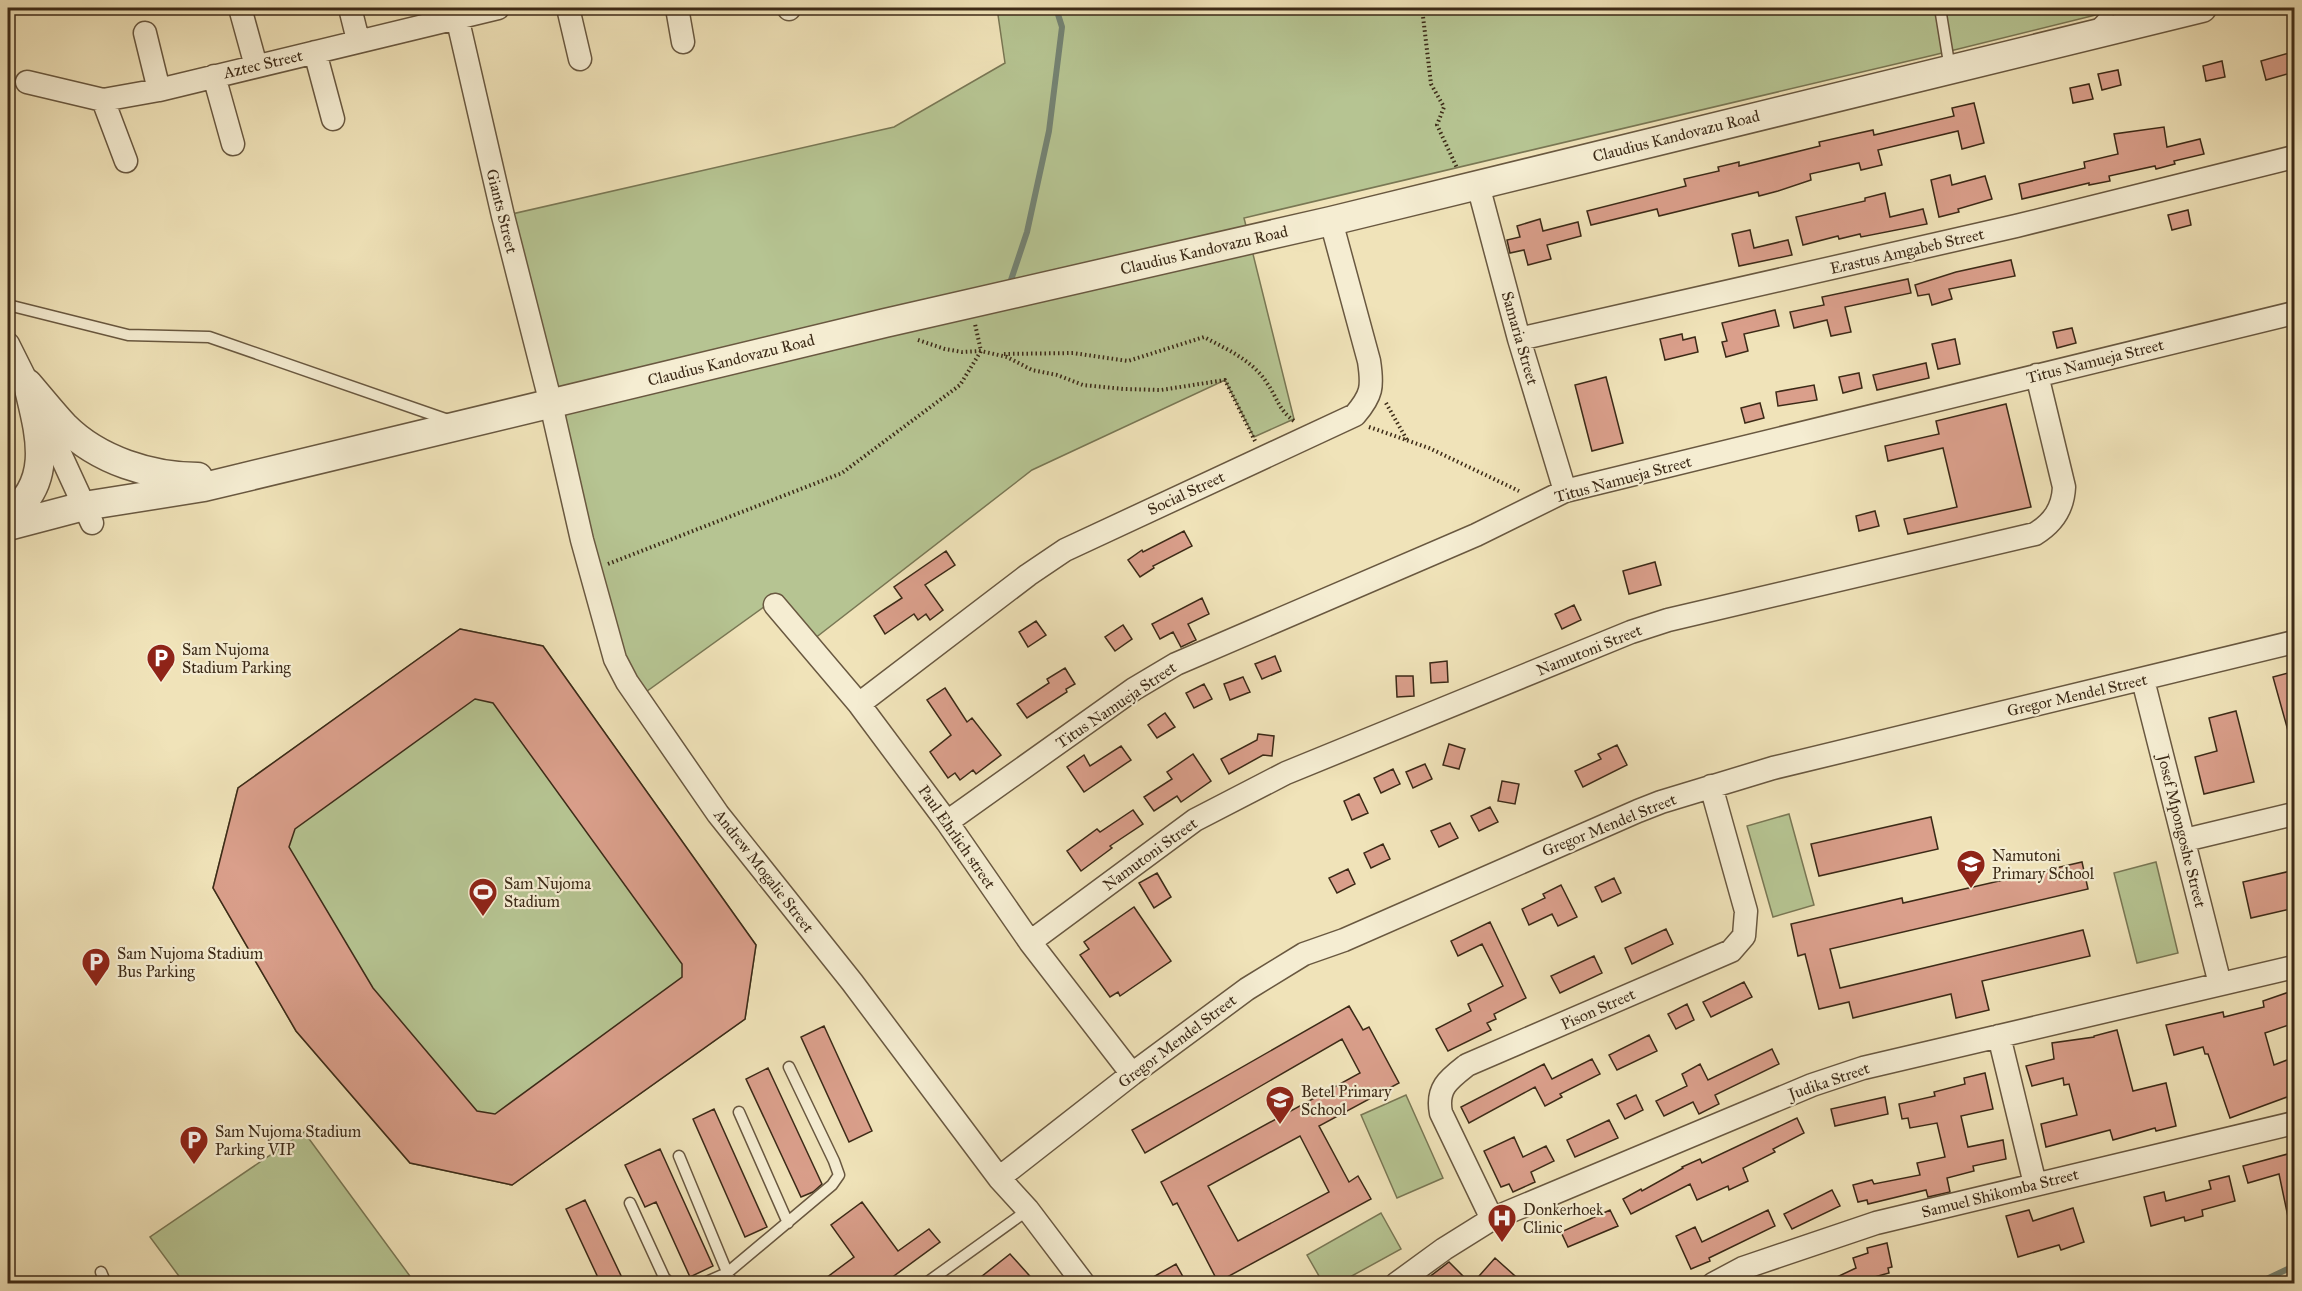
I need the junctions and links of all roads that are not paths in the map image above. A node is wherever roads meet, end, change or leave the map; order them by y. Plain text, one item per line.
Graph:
1 (240, 8) edge
2 (350, 8) edge
3 (498, 8) edge
4 (568, 8) edge
5 (677, 8) edge
6 (1940, 8) edge
7 (2113, 8) edge
8 (2202, 8) edge
9 (456, 13) edge
10 (145, 33) dead end
11 (2086, 36) junction
12 (358, 40) junction
13 (683, 42) dead end
14 (315, 52) junction
15 (580, 59) dead end
16 (256, 66) junction
17 (1950, 69) junction
18 (214, 76) junction
19 (27, 82) dead end
20 (159, 90) junction
21 (103, 100) junction
22 (333, 119) dead end
23 (233, 144) dead end
24 (2295, 157) edge
25 (126, 161) dead end
26 (1472, 186) junction
27 (1331, 220) junction
28 (8, 305) edge
29 (2295, 313) edge
30 (1519, 339) junction
31 (9, 351) edge
32 (2037, 375) junction
33 (28, 384) junction
34 (550, 404) junction
35 (462, 425) junction
36 (260, 473) junction
37 (1565, 491) junction
38 (88, 515) junction
39 (8, 516) edge
40 (8, 525) edge
41 (8, 544) edge
42 (775, 606) dead end
43 (2295, 642) edge
44 (2144, 680) junction
45 (859, 704) junction
46 (1711, 786) junction
47 (2295, 814) edge
48 (947, 822) junction
49 (2185, 840) junction
50 (1030, 942) junction
51 (2295, 968) edge
52 (2220, 984) junction
53 (1999, 1036) junction
54 (789, 1067) dead end
55 (1132, 1074) junction
56 (739, 1112) dead end
57 (2295, 1123) edge
58 (679, 1156) dead end
59 (999, 1178) junction
60 (2035, 1184) junction
61 (630, 1203) dead end
62 (1028, 1210) junction
63 (1492, 1219) junction
64 (788, 1223) junction
65 (101, 1272) dead end
66 (730, 1278) edge
67 (106, 1284) edge
68 (670, 1284) edge
69 (702, 1284) edge
70 (925, 1284) edge
71 (1084, 1284) edge
72 (1396, 1284) edge
73 (1713, 1284) edge

1 - 16 street
2 - 12 street
3 - 9 street, Aztec Street
4 - 15 street
5 - 13 street
6 - 17 lane
7 - 11 lane
8 - 11 street, Claudius Kandovazu Road
9 - 12 street, Aztec Street
9 - 34 street, Giants Street
10 - 20 street
11 - 17 street, Claudius Kandovazu Road
12 - 14 street, Aztec Street
14 - 16 street, Aztec Street
14 - 22 street
16 - 18 street, Aztec Street
17 - 26 street, Claudius Kandovazu Road
18 - 20 street, Aztec Street
18 - 23 street
19 - 21 street, Aztec Street
20 - 21 street, Aztec Street
21 - 25 street
24 - 30 street, Erastus Amgabeb Street
26 - 27 street, Claudius Kandovazu Road
26 - 30 street, Samaria Street
27 - 34 street, Claudius Kandovazu Road
27 - 45 street, Social Street
28 - 35 lane
29 - 32 street, Titus Namueja Street
30 - 37 street, Samaria Street
31 - 33 street
32 - 37 street, Titus Namueja Street
32 - 50 street, Namutoni Street
33 - 36 street
33 - 38 street
33 - 39 street
34 - 35 street, Claudius Kandovazu Road
34 - 59 street, Andrew Mogalie Street
35 - 36 street, Claudius Kandovazu Road
36 - 38 street, Claudius Kandovazu Road
37 - 48 street, Titus Namueja Street
38 - 40 street, Claudius Kandovazu Road
38 - 41 street, Claudius Kandovazu Road
42 - 45 street, Paul Ehrlich street
43 - 44 street, Gregor Mendel Street
44 - 46 street, Gregor Mendel Street
44 - 49 street, Josef Mpongoshe Street
45 - 48 street, Paul Ehrlich street
46 - 55 street, Gregor Mendel Street
46 - 63 street, Pison Street
47 - 49 street
48 - 50 street, Paul Ehrlich street
49 - 52 street, Josef Mpongoshe Street
50 - 55 street, Paul Ehrlich street
51 - 52 street, Judika Street
52 - 53 street, Judika Street
53 - 60 street
53 - 63 street, Judika Street
54 - 64 lane
55 - 59 street, Gregor Mendel Street
56 - 64 lane
57 - 60 street, Samuel Shikomba Street
58 - 66 lane
59 - 62 street, Andrew Mogalie Street
60 - 73 street, Samuel Shikomba Street
61 - 68 lane
62 - 70 lane
62 - 71 street, Andrew Mogalie Street
63 - 72 street, Judika Street
64 - 66 lane
65 - 67 lane
66 - 69 lane

